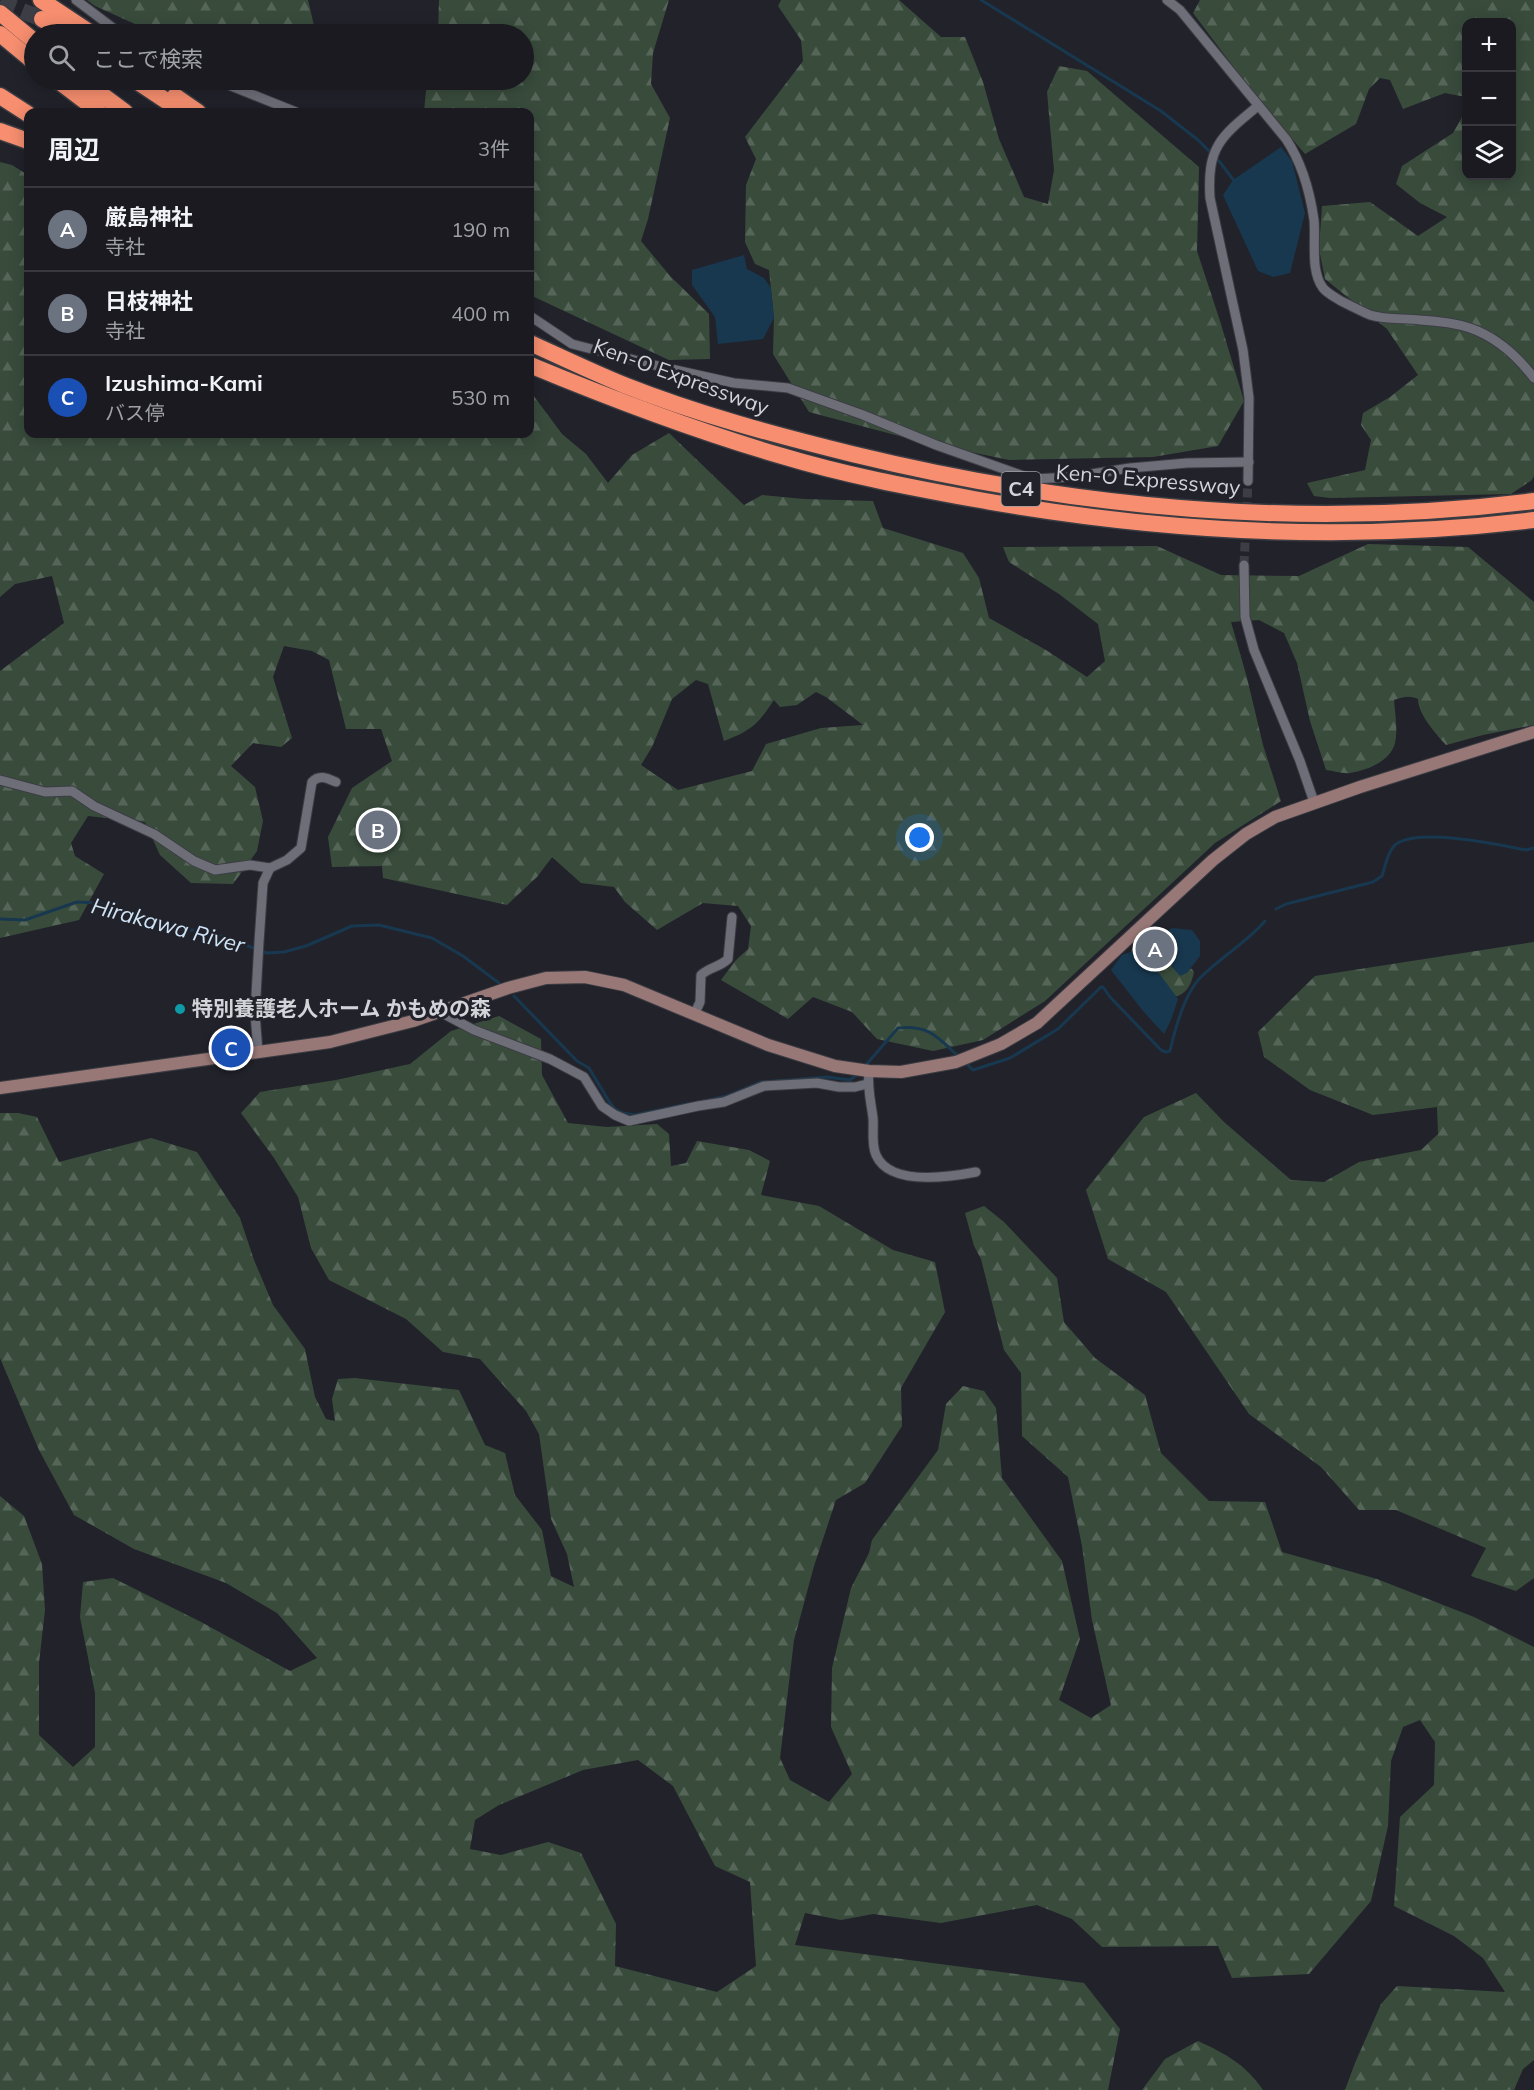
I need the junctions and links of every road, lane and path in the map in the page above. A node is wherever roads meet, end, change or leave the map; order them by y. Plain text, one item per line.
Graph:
1 (41, 0) tunnel mouth
2 (76, 0) edge
3 (1167, 0) edge
4 (0, 13) edge
5 (42, 19) tunnel mouth
6 (51, 24) edge
7 (77, 24) edge
8 (108, 24) edge
9 (24, 33) edge
10 (0, 34) edge
11 (24, 54) edge
12 (70, 90) edge
13 (95, 90) edge
14 (150, 90) edge
15 (167, 90) edge
16 (241, 90) edge
17 (0, 96) edge
18 (1258, 106) junction
19 (94, 108) edge
20 (120, 108) edge
21 (177, 108) edge
22 (192, 108) edge
23 (286, 108) edge
24 (24, 111) edge
25 (0, 131) edge
26 (24, 140) edge
27 (534, 319) edge
28 (534, 345) edge
29 (534, 367) edge
30 (534, 373) edge
31 (1534, 378) edge
32 (622, 404) junction
33 (1249, 462) junction
34 (1248, 481) tunnel mouth
35 (1534, 501) edge
36 (1534, 520) edge
37 (1244, 565) tunnel mouth
38 (1534, 732) edge
39 (0, 780) edge
40 (336, 782) dead end
41 (1314, 802) junction
42 (270, 868) junction
43 (732, 917) dead end
44 (440, 1012) junction
45 (694, 1015) junction
46 (258, 1052) junction
47 (865, 1074) junction
48 (1, 1089) edge
49 (976, 1172) dead end

1 - 7 highway
2 - 8 street
3 - 18 street
4 - 9 highway
5 - 6 highway
10 - 11 highway
12 - 19 highway
13 - 20 highway
14 - 21 highway
15 - 22 highway
16 - 23 street
17 - 24 highway
18 - 31 street
18 - 33 street
25 - 26 highway
27 - 33 street
28 - 35 highway, Ken-O Expressway / C4
29 - 32 highway, Ken-O Expressway / C4
30 - 32 highway
32 - 36 highway, Ken-O Expressway / C4
33 - 34 street
37 - 41 street
38 - 41 street
39 - 42 street
40 - 42 street
41 - 47 street
42 - 46 street
43 - 45 street
44 - 45 street
44 - 46 street
44 - 47 street
45 - 47 street
46 - 48 street
47 - 49 street

